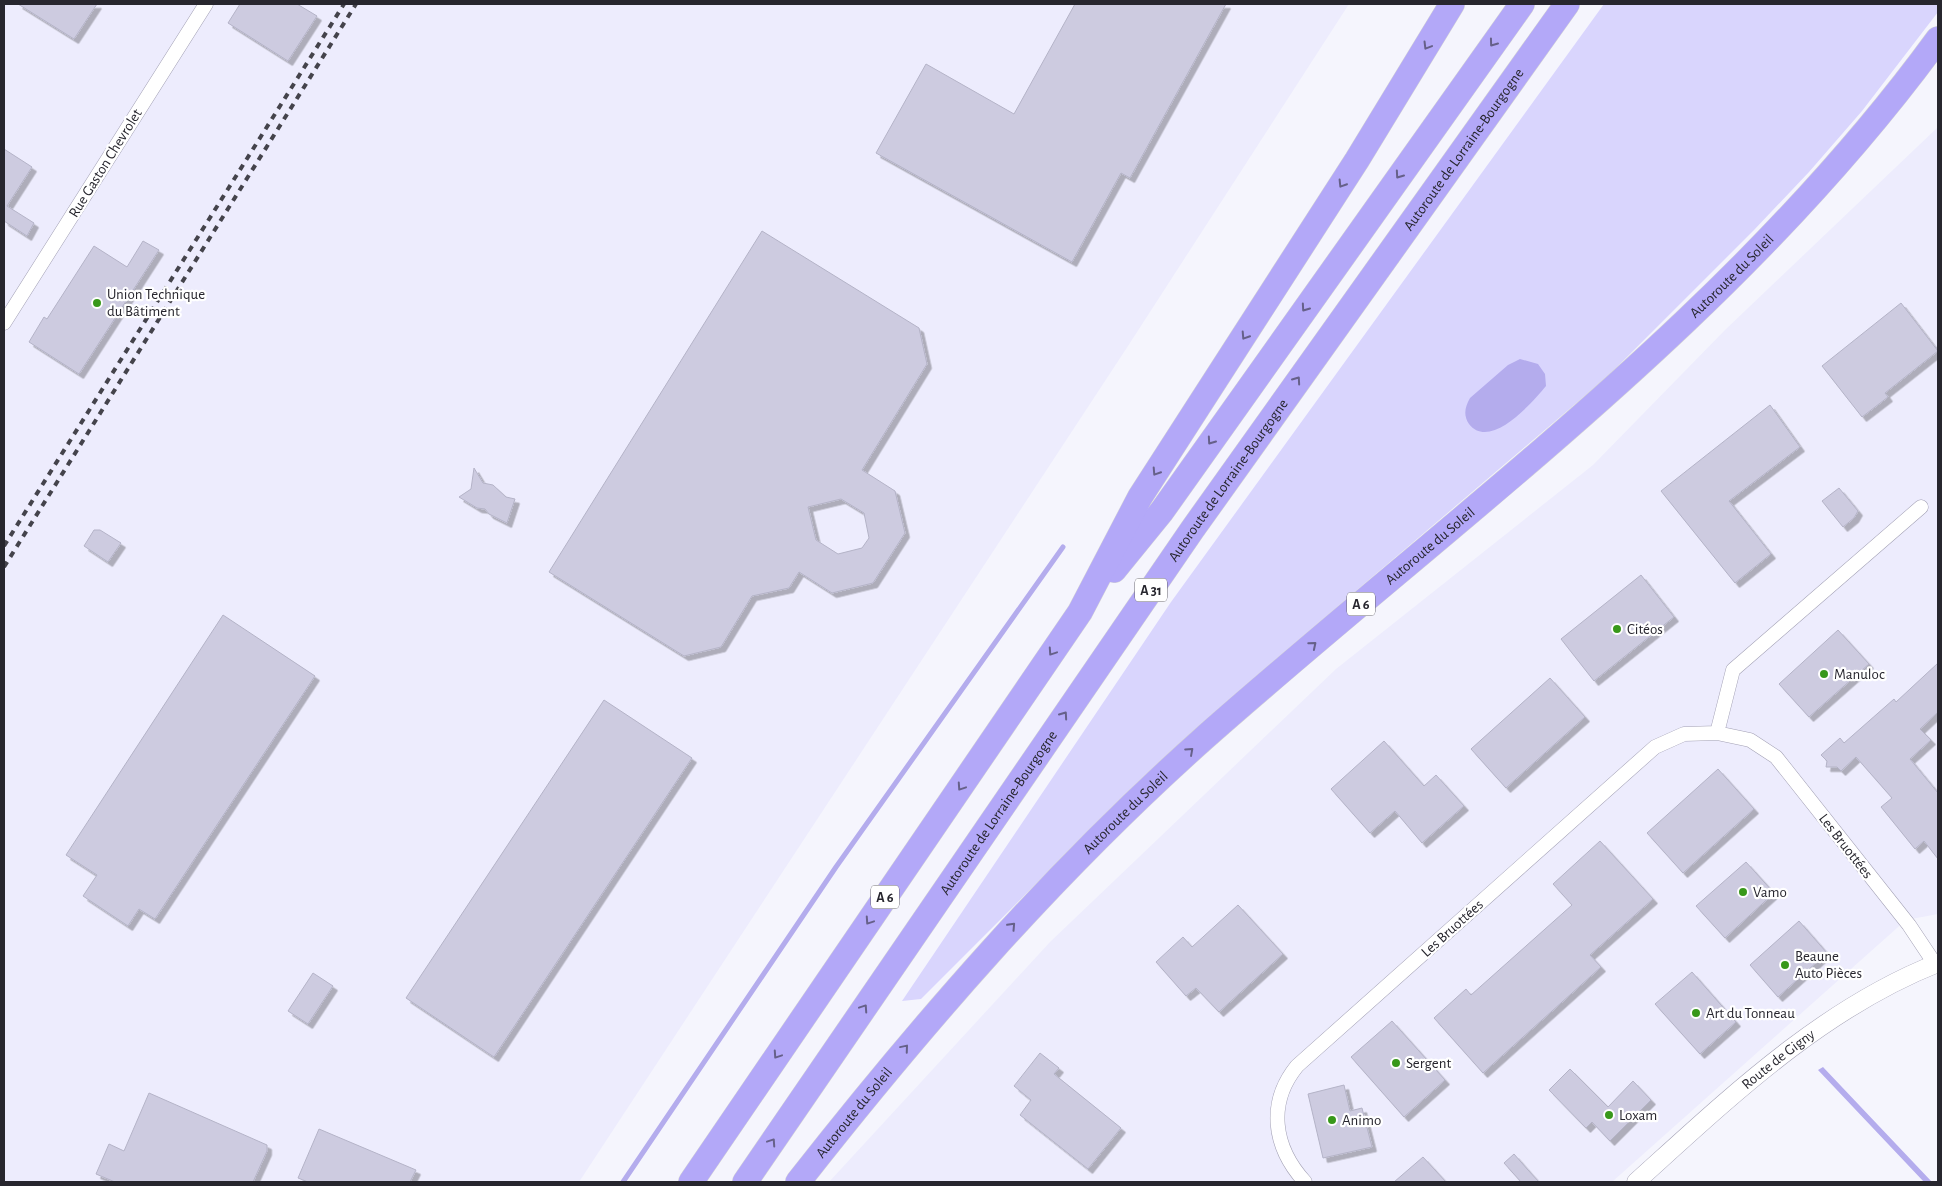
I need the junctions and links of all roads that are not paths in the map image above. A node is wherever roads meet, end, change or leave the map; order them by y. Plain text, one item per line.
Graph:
1 (206, 4) edge
2 (1452, 4) edge
3 (1522, 4) edge
4 (1567, 4) edge
5 (1938, 40) edge
6 (4, 323) edge
7 (1921, 507) dead end
8 (1080, 612) junction
9 (1717, 733) junction
10 (1937, 964) edge
11 (691, 1182) edge
12 (745, 1182) edge
13 (798, 1182) edge
14 (1305, 1182) edge
15 (1636, 1182) edge

1 - 6 street, Rue Gaston Chevrolet
2 -> 8 highway, A 6
3 -> 8 highway, A 31
12 -> 4 highway, Autoroute de Lorraine-Bourgogne / A 31
13 -> 5 highway, Autoroute du Soleil / A 6
7 - 9 street
8 -> 11 highway, A 6
9 - 10 street, Les Bruottées
9 - 14 street, Les Bruottées
10 - 15 street, Route de Gigny

